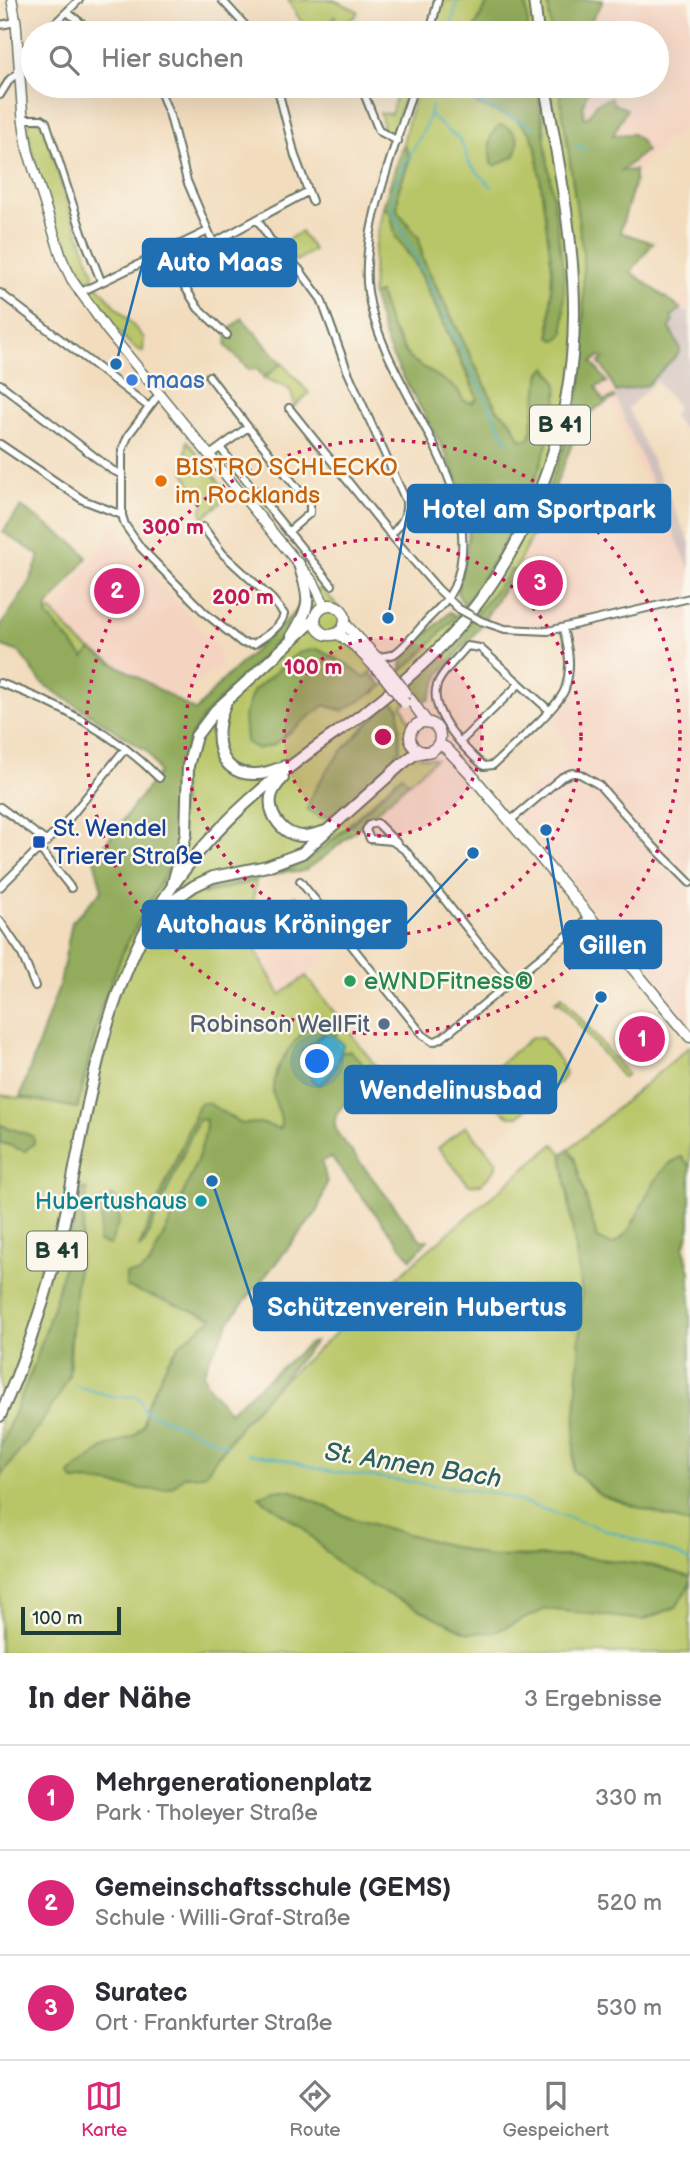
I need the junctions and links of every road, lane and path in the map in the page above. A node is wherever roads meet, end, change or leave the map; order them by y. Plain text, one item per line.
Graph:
1 (12, 0) edge
2 (79, 0) edge
3 (222, 0) edge
4 (438, 0) edge
5 (535, 0) edge
6 (67, 12) junction
7 (58, 21) edge
8 (79, 21) edge
9 (241, 21) edge
10 (432, 21) edge
11 (536, 21) edge
12 (16, 22) junction
13 (0, 25) edge
14 (21, 50) edge
15 (18, 51) junction
16 (20, 72) junction
17 (21, 88) edge
18 (0, 95) edge
19 (22, 98) edge
20 (163, 98) edge
21 (281, 98) edge
22 (366, 98) edge
23 (411, 98) edge
24 (547, 98) edge
25 (23, 119) junction
26 (398, 141) junction
27 (307, 192) junction
28 (312, 201) dead end
29 (257, 219) junction
30 (208, 231) junction
31 (213, 242) junction
32 (164, 253) junction
33 (171, 266) junction
34 (101, 281) junction
35 (0, 293) edge
36 (79, 293) junction
37 (227, 335) dead end
38 (209, 376) dead end
39 (0, 384) edge
40 (160, 393) junction
41 (149, 407) junction
42 (289, 408) dead end
43 (248, 427) junction
44 (0, 444) edge
45 (220, 449) junction
46 (210, 455) junction
47 (121, 474) junction
48 (122, 515) junction
49 (203, 527) dead end
50 (288, 532) junction
51 (391, 535) junction
52 (299, 564) junction
53 (332, 585) dead end
54 (446, 598) junction
55 (690, 598) edge
56 (325, 606) junction
57 (345, 624) junction
58 (316, 625) junction
59 (563, 629) junction
60 (338, 634) junction
61 (285, 646) junction
62 (393, 655) junction
63 (378, 657) junction
64 (388, 674) junction
65 (0, 683) edge
66 (519, 684) junction
67 (227, 701) junction
68 (408, 701) junction
69 (549, 710) junction
70 (426, 722) junction
71 (413, 727) junction
72 (461, 741) junction
73 (412, 743) junction
74 (438, 744) junction
75 (125, 750) junction
76 (424, 751) junction
77 (297, 762) junction
78 (402, 764) junction
79 (159, 778) dead end
80 (0, 807) edge
81 (510, 821) junction
82 (326, 831) junction
83 (47, 842) junction
84 (397, 843) junction
85 (40, 849) junction
86 (300, 881) dead end
87 (690, 883) edge
88 (0, 887) edge
89 (71, 888) dead end
90 (171, 889) junction
91 (154, 914) junction
92 (590, 917) junction
93 (0, 921) edge
94 (512, 981) junction
95 (36, 986) dead end
96 (690, 1037) edge
97 (0, 1416) edge

1 - 12 main road
2 - 6 street
3 - 9 street
4 - 10 street
5 - 11 highway
6 - 7 street
6 - 8 street
12 - 13 street
12 - 15 main road
14 - 15 street
15 - 16 main road
16 - 17 main road
16 - 18 street
19 - 25 main road
20 - 30 street
21 - 27 street
22 - 26 street
23 - 26 street
24 - 77 highway, B 41
25 - 34 street
25 - 36 main road
26 - 54 street
27 - 28 street
27 - 29 street
29 - 31 street
29 - 51 street
30 - 31 street
30 - 32 street
31 - 33 street
32 - 33 street
32 - 34 street
33 - 37 street
34 - 36 street
35 - 41 street
36 - 40 main road
38 - 43 street
39 - 47 street
40 - 41 street
40 - 46 main road
41 - 47 street
42 - 51 street
43 - 45 street
43 - 50 street
44 - 48 street
45 - 46 street
45 - 50 street
46 - 52 main road
47 - 48 street
48 - 49 street
50 - 53 street
51 - 54 street
52 - 56 main road
52 - 61 highway
54 - 59 street, bridge
54 - 62 street
55 - 59 street
56 - 57 main road
56 - 58 main road
57 - 60 main road
57 - 63 main road
58 - 60 main road
58 - 61 highway
59 - 69 street
60 - 64 main road
61 - 67 highway
62 - 63 street
62 - 64 street
63 - 64 main road
64 - 68 main road, bridge
65 - 75 street
66 - 69 street
66 - 72 street
66 - 72 street
67 - 77 highway
67 - 90 highway
68 - 70 main road
68 - 71 main road
69 - 72 street
70 - 71 main road
70 - 74 main road
71 - 73 main road
73 - 76 main road
73 - 78 highway
74 - 76 main road
74 - 81 main road
75 - 79 street
75 - 83 street
76 - 78 highway
77 - 82 highway
77 - 90 highway, B 41
78 - 82 highway
80 - 83 street
81 - 87 street
81 - 92 main road
82 - 91 highway
83 - 85 street
84 - 84 street
84 - 94 street
85 - 88 street
85 - 89 street
86 - 94 street
90 - 91 highway, B 41
91 - 97 highway, B 41
92 - 94 street
92 - 96 main road
93 - 95 street

